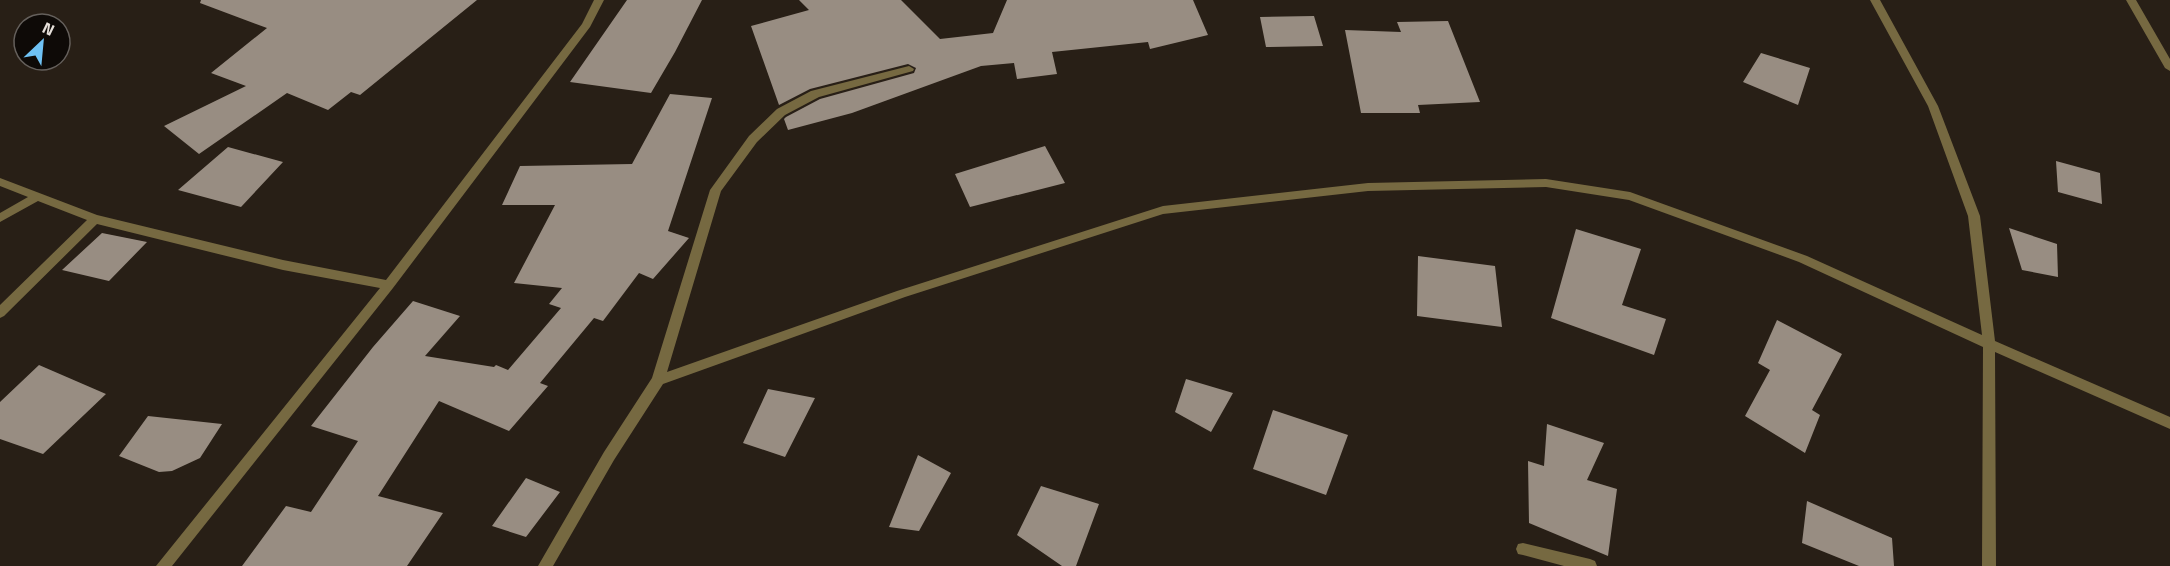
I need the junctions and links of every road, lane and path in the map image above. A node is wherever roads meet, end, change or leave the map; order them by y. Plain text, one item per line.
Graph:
1 (600, 0) edge
2 (1875, 0) edge
3 (2131, 0) edge
4 (2170, 68) edge
5 (909, 69) dead end
6 (0, 182) edge
7 (37, 197) junction
8 (0, 218) edge
9 (95, 219) junction
10 (389, 285) junction
11 (0, 313) edge
12 (1989, 345) junction
13 (658, 380) junction
14 (2170, 423) edge
15 (1523, 549) dead end
16 (163, 566) edge
17 (544, 566) edge
18 (1590, 566) edge
19 (1989, 566) edge

1 - 10 street
2 - 12 street
3 - 4 street
5 - 13 street
6 - 7 street
7 - 8 street
7 - 9 street
9 - 10 street
9 - 11 street
10 - 16 street
12 - 13 street
12 - 14 street
12 - 19 street
13 - 17 street
15 - 18 street

